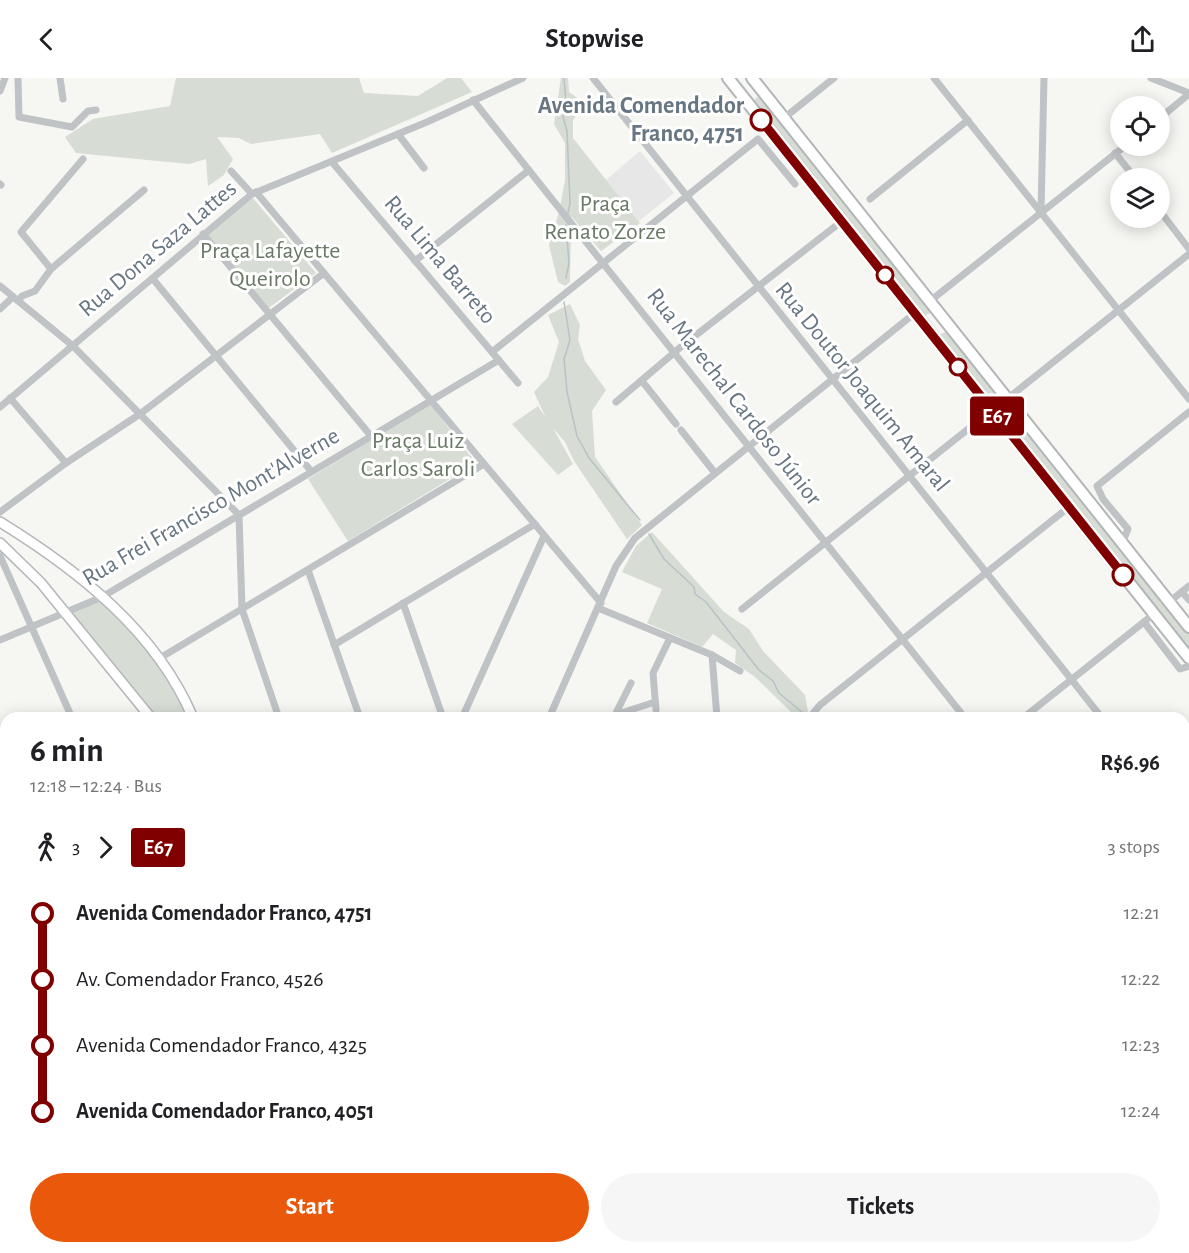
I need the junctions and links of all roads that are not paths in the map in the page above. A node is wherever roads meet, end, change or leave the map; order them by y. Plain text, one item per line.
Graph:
1 (5, 78) edge
2 (18, 78) edge
3 (60, 78) edge
4 (524, 78) edge
5 (593, 78) edge
6 (728, 78) edge
7 (752, 78) edge
8 (834, 78) edge
9 (934, 78) edge
10 (1044, 78) edge
11 (1150, 78) edge
12 (0, 91) edge
13 (1189, 94) edge
14 (766, 96) junction
15 (63, 99) dead end
16 (473, 100) junction
17 (748, 103) junction
18 (96, 110) dead end
19 (1170, 110) edge
20 (784, 118) junction
21 (968, 120) junction
22 (398, 134) junction
23 (1111, 156) edge
24 (1117, 156) edge
25 (83, 159) dead end
26 (332, 162) junction
27 (424, 168) dead end
28 (1127, 168) edge
29 (529, 170) junction
30 (231, 171) dead end
31 (795, 184) dead end
32 (144, 190) dead end
33 (254, 193) junction
34 (687, 196) junction
35 (870, 198) dead end
36 (1041, 212) junction
37 (842, 221) junction
38 (1170, 224) edge
39 (203, 234) junction
40 (1189, 249) edge
41 (1189, 254) edge
42 (415, 261) junction
43 (603, 263) junction
44 (51, 269) junction
45 (324, 273) junction
46 (153, 279) junction
47 (0, 286) edge
48 (757, 287) junction
49 (16, 299) junction
50 (930, 301) junction
51 (0, 309) edge
52 (1118, 310) junction
53 (915, 313) junction
54 (270, 316) junction
55 (942, 317) junction
56 (928, 329) junction
57 (73, 346) junction
58 (492, 352) junction
59 (674, 353) junction
60 (216, 356) junction
61 (498, 360) junction
62 (832, 379) junction
63 (642, 381) junction
64 (518, 383) dead end
65 (10, 398) junction
66 (1007, 399) junction
67 (1189, 399) edge
68 (431, 400) junction
69 (616, 402) dead end
70 (0, 407) edge
71 (992, 410) junction
72 (1189, 412) edge
73 (140, 414) junction
74 (371, 436) junction
75 (748, 446) junction
76 (66, 464) junction
77 (484, 464) junction
78 (311, 471) junction
79 (715, 473) junction
80 (909, 476) junction
81 (1069, 507) junction
82 (0, 512) edge
83 (239, 515) junction
84 (0, 522) edge
85 (535, 524) junction
86 (544, 536) junction
87 (0, 543) edge
88 (825, 543) junction
89 (1122, 543) junction
90 (0, 556) edge
91 (17, 558) junction
92 (5, 566) junction
93 (308, 570) junction
94 (986, 573) junction
95 (1189, 586) edge
96 (1182, 592) junction
97 (102, 597) junction
98 (1189, 600) edge
99 (1169, 602) junction
100 (403, 603) junction
101 (600, 605) junction
102 (242, 609) junction
103 (742, 609) dead end
104 (65, 612) junction
105 (1154, 614) junction
106 (1144, 622) junction
107 (1187, 624) edge
108 (31, 627) junction
109 (670, 638) junction
110 (0, 640) edge
111 (902, 640) junction
112 (334, 645) junction
113 (712, 655) junction
114 (160, 658) junction
115 (1189, 658) edge
116 (1189, 666) edge
117 (740, 671) dead end
118 (1071, 680) junction
119 (631, 682) dead end
120 (69, 712) edge
121 (146, 712) edge
122 (190, 712) edge
123 (277, 712) edge
124 (358, 712) edge
125 (441, 712) edge
126 (465, 712) edge
127 (552, 712) edge
128 (616, 712) edge
129 (633, 712) edge
130 (717, 712) edge
131 (814, 712) edge
132 (960, 712) edge
133 (1031, 712) edge
134 (1097, 712) edge

1 - 12 street
2 - 18 street
3 - 15 street
4 - 16 street, Rua Dona Saza Lattes
5 - 34 street, Rua Doutor Joaquim Amaral
6 - 17 highway
7 - 14 highway
8 - 20 street
9 - 21 street
10 - 36 street
11 - 13 street
13 - 19 street
14 - 17 highway
14 - 20 highway
16 - 22 street, Rua Dona Saza Lattes
16 - 29 street, Rua Marechal Cardoso Júnior
17 - 37 highway
20 - 50 highway
21 - 35 street
21 - 36 street
22 - 26 street, Rua Dona Saza Lattes
22 - 27 street
23 - 36 street
24 - 28 street
25 - 44 street
26 - 33 street, Rua Dona Saza Lattes
26 - 42 street, Rua Lima Barreto
29 - 42 street
29 - 43 street, Rua Marechal Cardoso Júnior
30 - 33 street
31 - 34 street
32 - 44 street
33 - 39 street, Rua Dona Saza Lattes
33 - 45 street
34 - 43 street
34 - 48 street, Rua Doutor Joaquim Amaral
36 - 50 street
36 - 52 street
37 - 48 street
37 - 53 highway
38 - 40 street
39 - 46 street, Rua Dona Saza Lattes
39 - 54 street
41 - 52 street
42 - 58 street, Rua Lima Barreto
43 - 58 street
43 - 59 street, Rua Marechal Cardoso Júnior
44 - 49 street
45 - 54 street
45 - 68 street
46 - 57 street, Rua Dona Saza Lattes
46 - 60 street
47 - 49 street
48 - 59 street
48 - 62 street, Rua Doutor Joaquim Amaral
49 - 51 street
49 - 57 street
50 - 55 highway
52 - 66 street
52 - 67 street
53 - 56 highway
53 - 62 street
54 - 60 street
54 - 74 street
55 - 56 highway
55 - 66 highway
56 - 71 highway
57 - 65 street, Rua Dona Saza Lattes
57 - 73 street
58 - 61 street, Rua Lima Barreto
59 - 63 street
59 - 75 street, Rua Marechal Cardoso Júnior
60 - 73 street
60 - 78 street
61 - 64 street, Rua Lima Barreto
61 - 68 street, Rua Frei Francisco Mont'Alverne
62 - 75 street
62 - 80 street, Rua Doutor Joaquim Amaral
63 - 69 street
63 - 79 street
65 - 70 street, Rua Dona Saza Lattes
65 - 76 street
66 - 89 highway
68 - 74 street, Rua Frei Francisco Mont'Alverne
68 - 77 street
71 - 80 street
71 - 81 highway
72 - 89 street
73 - 76 street
73 - 83 street
74 - 78 street, Rua Frei Francisco Mont'Alverne
75 - 79 street
75 - 88 street, Rua Marechal Cardoso Júnior
76 - 82 street
77 - 85 street
77 - 93 street
78 - 83 street, Rua Frei Francisco Mont'Alverne
79 - 101 street
80 - 88 street
80 - 94 street, Rua Doutor Joaquim Amaral
81 - 94 street
81 - 105 highway
83 - 97 street, Rua Frei Francisco Mont'Alverne
83 - 102 street
84 - 97 main road
85 - 86 street
85 - 100 street
86 - 101 street
86 - 126 street
87 - 91 main road
88 - 103 street
88 - 111 street, Rua Marechal Cardoso Júnior
89 - 99 highway
90 - 92 street
91 - 92 street
91 - 104 main road
92 - 108 street
93 - 102 street
93 - 112 street
94 - 111 street
94 - 118 street, Rua Doutor Joaquim Amaral
95 - 96 street
96 - 98 street
96 - 99 street
97 - 104 street, Rua Frei Francisco Mont'Alverne
97 - 114 main road
99 - 107 highway
100 - 112 street
100 - 125 street
101 - 109 street
101 - 127 street
102 - 114 street
102 - 123 street
104 - 108 street, Rua Frei Francisco Mont'Alverne
104 - 121 main road
105 - 106 street
105 - 115 highway
106 - 116 street
106 - 118 street
108 - 110 street, Rua Frei Francisco Mont'Alverne
108 - 120 street
109 - 113 street
109 - 129 street
111 - 131 street
111 - 132 street, Rua Marechal Cardoso Júnior
112 - 124 street
113 - 117 street
113 - 130 street
114 - 122 main road
118 - 133 street
118 - 134 street, Rua Doutor Joaquim Amaral
119 - 128 street

